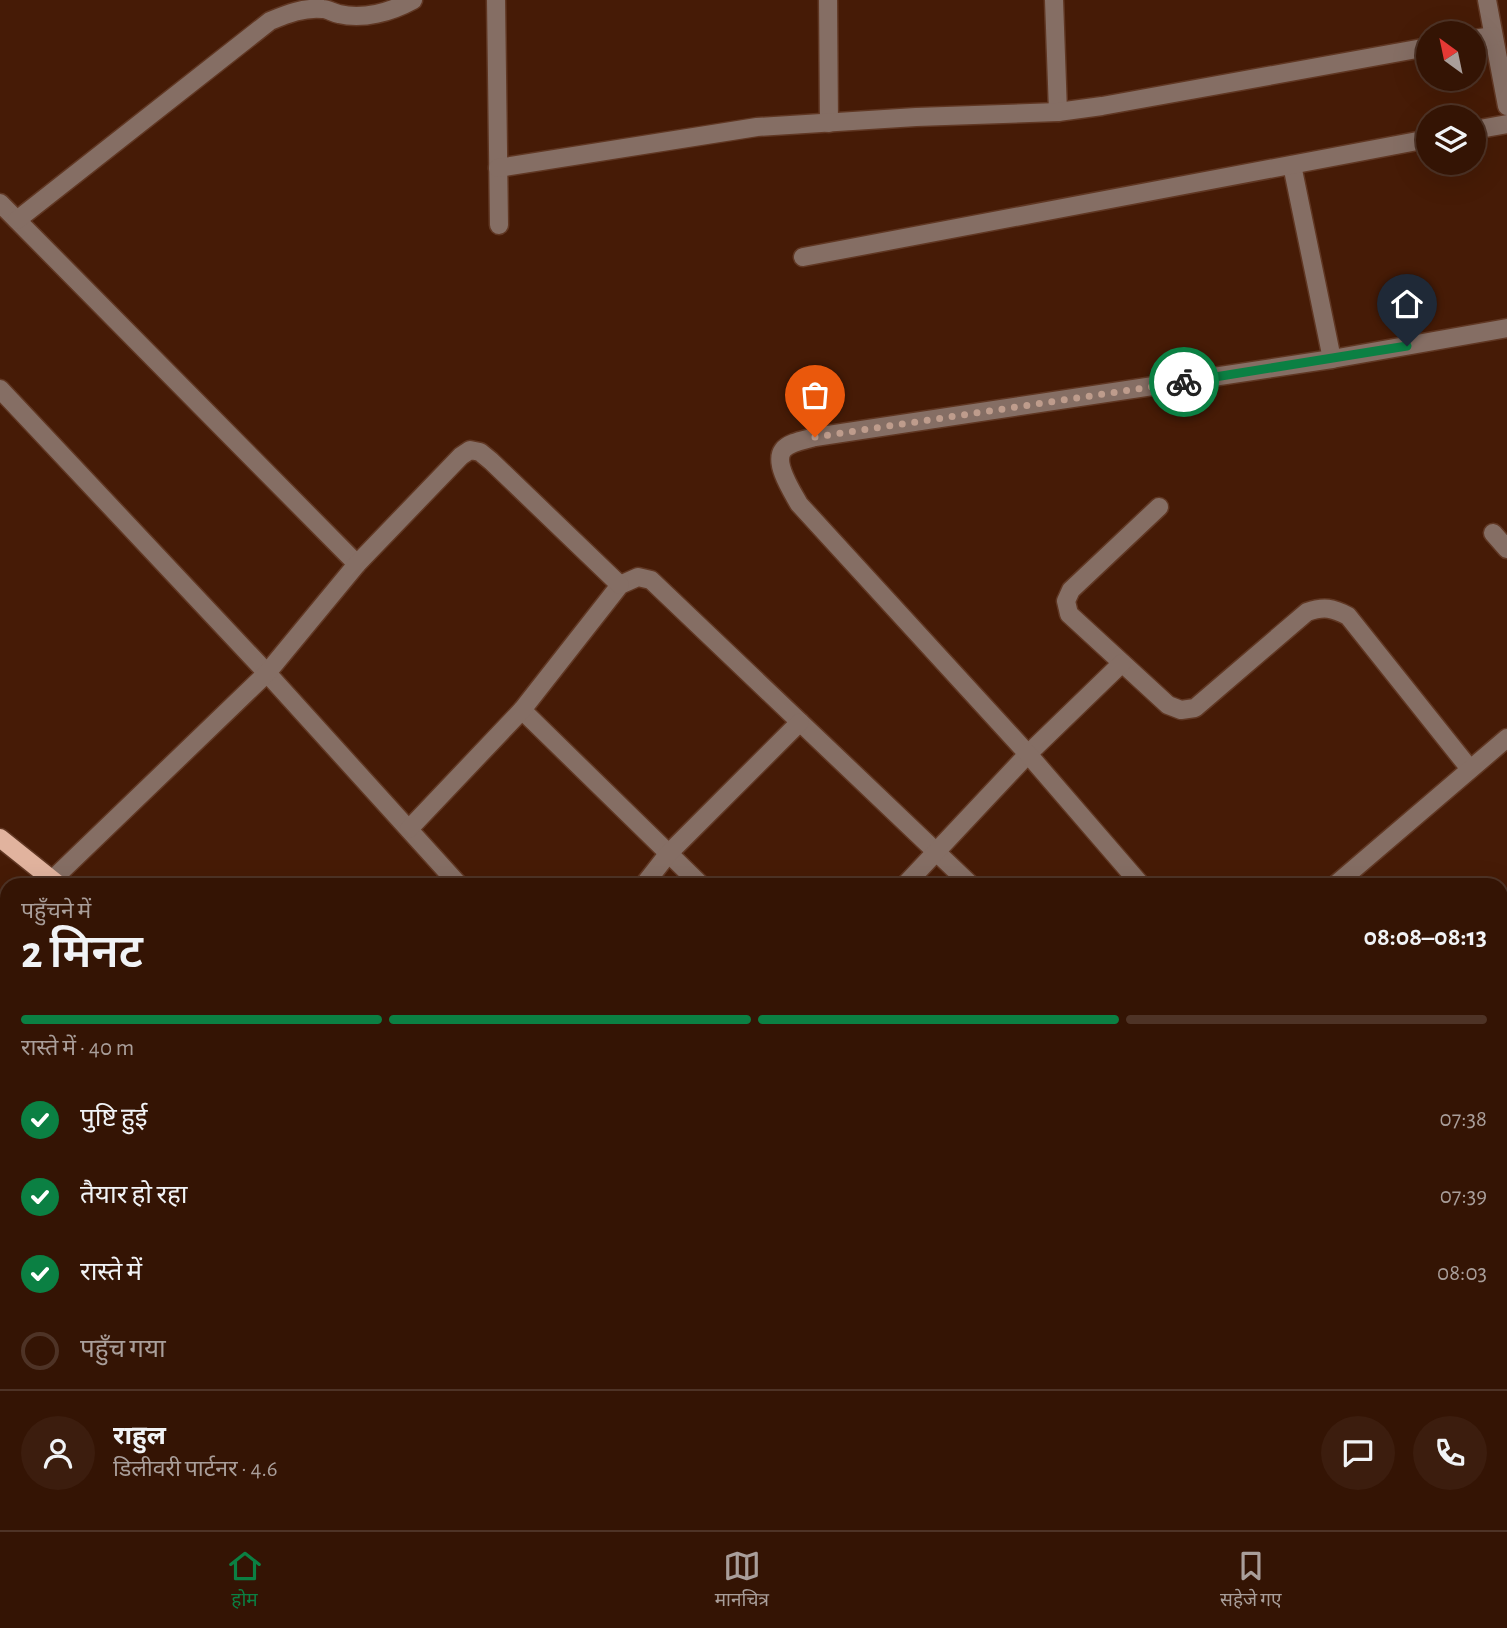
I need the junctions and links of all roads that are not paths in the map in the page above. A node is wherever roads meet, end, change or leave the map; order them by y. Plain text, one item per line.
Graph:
1 (413, 0) edge
2 (496, 0) edge
3 (828, 0) edge
4 (1054, 0) edge
5 (1487, 0) edge
6 (1493, 36) junction
7 (1486, 37) edge
8 (1416, 49) edge
9 (1507, 106) edge
10 (1058, 112) junction
11 (829, 122) junction
12 (1507, 124) edge
13 (1486, 128) edge
14 (1416, 141) edge
15 (1292, 165) junction
16 (498, 168) junction
17 (0, 203) edge
18 (17, 220) junction
19 (499, 225) dead end
20 (803, 257) dead end
21 (1507, 328) edge
22 (1332, 359) junction
23 (0, 389) edge
24 (1159, 507) dead end
25 (1493, 533) dead end
26 (1507, 549) edge
27 (357, 564) junction
28 (620, 585) junction
29 (1122, 663) junction
30 (267, 673) junction
31 (522, 710) junction
32 (800, 722) junction
33 (1507, 738) edge
34 (1028, 754) junction
35 (1470, 769) junction
36 (409, 829) junction
37 (0, 838) edge
38 (936, 852) junction
39 (668, 854) junction
40 (52, 878) edge
41 (61, 878) edge
42 (453, 878) edge
43 (649, 878) edge
44 (694, 878) edge
45 (912, 878) edge
46 (964, 878) edge
47 (1135, 878) edge
48 (1343, 878) edge

1 - 18 street
2 - 16 street
3 - 11 street
4 - 10 street
5 - 6 street
6 - 7 street
6 - 9 street
8 - 10 street
10 - 11 street
11 - 16 street
12 - 13 street
14 - 15 street
15 - 20 street
15 - 22 street
16 - 19 street
17 - 18 street
18 - 27 street
21 - 22 street
22 - 34 street
23 - 30 street
24 - 29 street
25 - 26 street
27 - 28 street
27 - 30 street
28 - 31 street
28 - 32 street
29 - 34 street
29 - 35 street
30 - 36 street
30 - 41 street
31 - 36 street
31 - 39 street
32 - 38 street
32 - 39 street
33 - 35 street
34 - 38 street
34 - 47 street
35 - 48 street
36 - 42 street
37 - 40 main road
38 - 45 street
38 - 46 street
39 - 43 street
39 - 44 street

